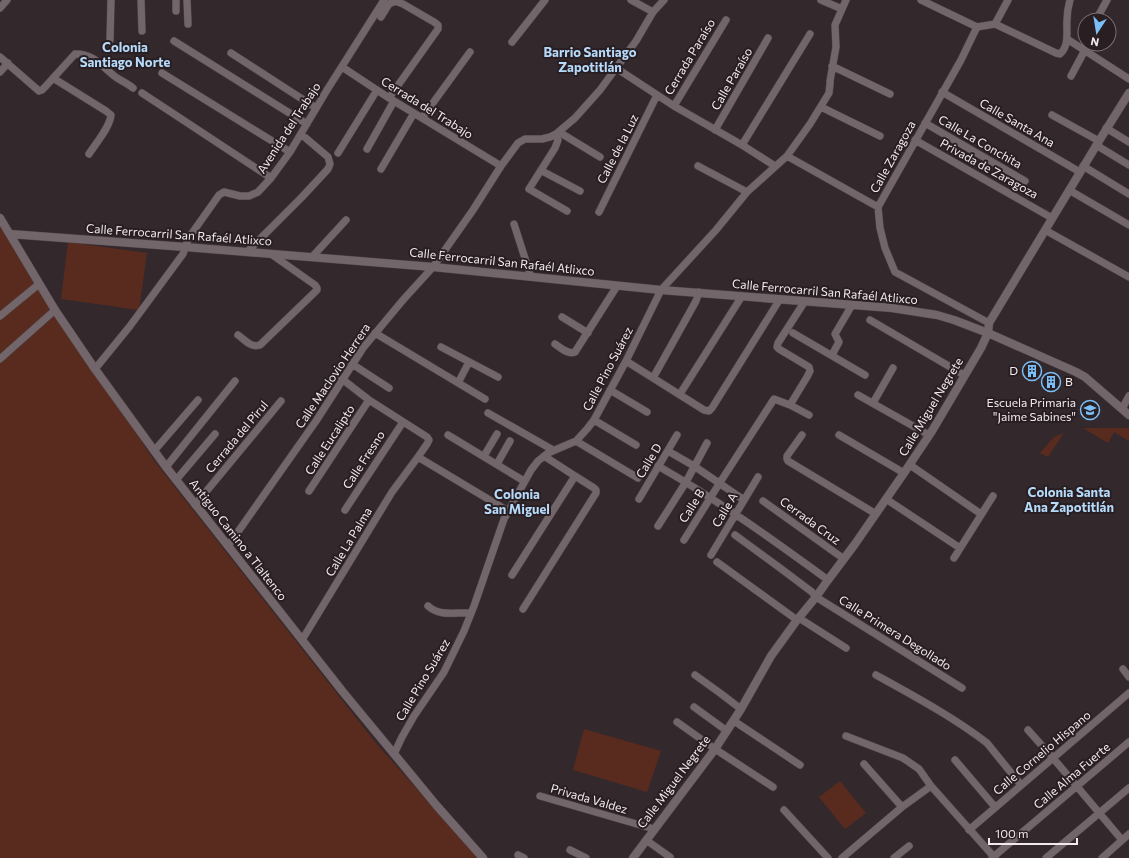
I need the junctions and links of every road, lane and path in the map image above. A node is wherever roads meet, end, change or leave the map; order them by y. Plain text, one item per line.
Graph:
1 (7, 0) edge
2 (112, 0) edge
3 (141, 0) edge
4 (176, 0) edge
5 (187, 0) edge
6 (384, 0) edge
7 (545, 0) edge
8 (631, 0) edge
9 (664, 0) edge
10 (821, 0) edge
11 (846, 0) edge
12 (1008, 0) edge
13 (1070, 0) edge
14 (1107, 0) edge
15 (926, 1) edge
16 (0, 8) edge
17 (842, 9) junction
18 (176, 11) dead end
19 (653, 12) junction
20 (1100, 12) edge
21 (382, 17) dead end
22 (726, 20) dead end
23 (188, 24) dead end
24 (995, 24) junction
25 (977, 27) junction
26 (142, 31) dead end
27 (810, 34) dead end
28 (768, 38) dead end
29 (1067, 39) junction
30 (110, 40) dead end
31 (174, 41) dead end
32 (512, 42) dead end
33 (1077, 44) edge
34 (470, 52) dead end
35 (1082, 52) edge
36 (1091, 52) edge
37 (231, 53) dead end
38 (0, 57) edge
39 (8, 63) junction
40 (832, 66) junction
41 (342, 67) junction
42 (616, 68) junction
43 (0, 72) edge
44 (162, 73) dead end
45 (1071, 76) dead end
46 (53, 78) junction
47 (1129, 79) edge
48 (133, 88) dead end
49 (377, 90) junction
50 (942, 92) junction
51 (142, 93) dead end
52 (1129, 93) edge
53 (890, 94) dead end
54 (657, 95) junction
55 (392, 100) junction
56 (674, 106) junction
57 (821, 107) junction
58 (316, 108) junction
59 (414, 113) junction
60 (1052, 115) dead end
61 (422, 118) junction
62 (925, 123) junction
63 (306, 124) junction
64 (1106, 128) junction
65 (715, 130) junction
66 (557, 133) junction
67 (301, 134) junction
68 (880, 136) dead end
69 (915, 140) junction
70 (1129, 142) edge
71 (1097, 143) junction
72 (742, 145) junction
73 (367, 148) dead end
74 (290, 152) junction
75 (338, 153) dead end
76 (89, 154) dead end
77 (787, 156) junction
78 (600, 157) dead end
79 (1129, 165) edge
80 (501, 166) junction
81 (698, 166) dead end
82 (775, 166) junction
83 (381, 169) dead end
84 (1082, 169) junction
85 (542, 171) junction
86 (271, 178) junction
87 (1025, 181) dead end
88 (1069, 190) junction
89 (580, 191) dead end
90 (747, 192) junction
91 (1129, 194) edge
92 (878, 207) junction
93 (567, 212) dead end
94 (599, 212) dead end
95 (0, 218) edge
96 (1052, 218) junction
97 (346, 220) dead end
98 (514, 224) dead end
99 (1129, 225) edge
100 (1045, 230) junction
101 (10, 234) junction
102 (185, 247) junction
103 (247, 252) junction
104 (270, 254) junction
105 (312, 257) junction
106 (433, 267) junction
107 (531, 277) junction
108 (1129, 278) edge
109 (39, 284) junction
110 (617, 286) junction
111 (661, 290) junction
112 (699, 292) junction
113 (742, 296) junction
114 (780, 299) junction
115 (805, 301) junction
116 (852, 305) junction
117 (55, 310) junction
118 (0, 316) edge
119 (562, 317) dead end
120 (870, 320) dead end
121 (989, 323) junction
122 (588, 333) junction
123 (793, 333) dead end
124 (988, 333) junction
125 (375, 334) junction
126 (238, 335) dead end
127 (555, 344) dead end
128 (441, 347) dead end
129 (832, 355) junction
130 (0, 359) edge
131 (626, 361) junction
132 (469, 362) junction
133 (352, 364) junction
134 (894, 368) dead end
135 (96, 369) junction
136 (865, 375) dead end
137 (964, 375) junction
138 (498, 377) dead end
139 (653, 378) junction
140 (342, 379) junction
141 (235, 381) dead end
142 (458, 383) junction
143 (389, 388) dead end
144 (610, 390) junction
145 (680, 394) junction
146 (858, 395) dead end
147 (1129, 396) edge
148 (485, 399) dead end
149 (198, 400) dead end
150 (369, 400) junction
151 (281, 401) dead end
152 (873, 403) junction
153 (790, 405) junction
154 (1122, 409) junction
155 (647, 412) dead end
156 (488, 413) dead end
157 (809, 415) dead end
158 (1129, 415) edge
159 (594, 420) junction
160 (403, 422) junction
161 (214, 434) dead end
162 (497, 434) dead end
163 (448, 435) dead end
164 (677, 435) dead end
165 (802, 435) dead end
166 (839, 435) dead end
167 (929, 435) junction
168 (510, 441) dead end
169 (576, 441) junction
170 (707, 443) dead end
171 (636, 445) dead end
172 (553, 450) junction
173 (154, 451) junction
174 (668, 451) junction
175 (484, 456) junction
176 (544, 456) junction
177 (418, 457) junction
178 (496, 464) junction
179 (910, 464) junction
180 (658, 466) junction
181 (694, 466) junction
182 (166, 467) junction
183 (904, 473) junction
184 (575, 476) junction
185 (758, 477) dead end
186 (638, 478) dead end
187 (176, 480) junction
188 (524, 481) junction
189 (686, 482) junction
190 (719, 484) junction
191 (309, 491) dead end
192 (993, 496) dead end
193 (710, 498) junction
194 (639, 499) dead end
195 (744, 500) junction
196 (886, 500) junction
197 (764, 501) dead end
198 (195, 505) junction
199 (345, 510) dead end
200 (508, 511) junction
201 (736, 514) junction
202 (876, 514) junction
203 (982, 514) junction
204 (658, 526) dead end
205 (735, 536) dead end
206 (684, 540) dead end
207 (228, 546) junction
208 (960, 548) junction
209 (711, 555) dead end
210 (954, 558) dead end
211 (844, 559) junction
212 (717, 562) dead end
213 (512, 575) dead end
214 (828, 580) junction
215 (816, 598) junction
216 (428, 606) dead end
217 (523, 609) dead end
218 (471, 613) junction
219 (798, 619) junction
220 (302, 640) junction
221 (846, 648) dead end
222 (1123, 669) dead end
223 (695, 675) dead end
224 (876, 676) dead end
225 (1129, 677) edge
226 (962, 688) dead end
227 (1129, 693) edge
228 (694, 707) dead end
229 (741, 709) junction
230 (734, 721) junction
231 (677, 722) dead end
232 (1028, 730) dead end
233 (727, 731) junction
234 (846, 736) dead end
235 (1129, 742) edge
236 (715, 749) junction
237 (394, 754) junction
238 (1053, 758) junction
239 (955, 760) dead end
240 (864, 764) dead end
241 (800, 765) dead end
242 (1021, 785) junction
243 (931, 786) junction
244 (1077, 786) junction
245 (773, 788) dead end
246 (1129, 788) edge
247 (540, 796) dead end
248 (995, 806) junction
249 (902, 807) junction
250 (784, 810) dead end
251 (1099, 813) junction
252 (654, 829) junction
253 (968, 830) junction
254 (1127, 836) edge
255 (646, 840) junction
256 (909, 846) dead end
257 (570, 850) dead end
258 (670, 857) dead end
259 (846, 857) edge
260 (483, 858) edge
261 (586, 858) edge
262 (633, 858) edge
263 (828, 858) edge
264 (894, 858) edge
265 (993, 858) edge
266 (1046, 858) edge
267 (1102, 858) edge

1 - 16 street
2 - 30 street
3 - 26 street
4 - 18 street
5 - 23 street
6 - 41 street, Avenida del Trabajo
7 - 32 street
8 - 19 street
9 - 19 street, Calle Maclovio Herrera
10 - 17 street
11 - 17 street, Calle Pino Suárez
12 - 24 street
13 - 29 street
14 - 20 street
15 - 25 street
17 - 40 street, Calle Pino Suárez
19 - 42 street, Calle Maclovio Herrera
21 - 55 street
22 - 56 street, Cerrada Paraíso
24 - 25 street
24 - 29 street
25 - 50 street, Calle Zaragoza
27 - 72 street
28 - 65 street, Calle Paraíso
29 - 33 street
31 - 63 street
34 - 61 street
35 - 45 street
36 - 47 street
37 - 58 street
38 - 39 street
39 - 43 street
39 - 46 street
40 - 53 street
40 - 57 street, Calle Pino Suárez
41 - 49 street, Cerrada del Trabajo
41 - 58 street, Avenida del Trabajo
42 - 54 street
42 - 66 street, Calle Maclovio Herrera
44 - 74 street
46 - 48 street
46 - 76 street
49 - 55 street, Cerrada del Trabajo
49 - 75 street
50 - 62 street, Calle Zaragoza
50 - 84 street, Calle Santa Ana
51 - 86 street
52 - 64 street, Calle Miguel Negrete
54 - 56 street
54 - 94 street, Calle de la Luz
55 - 59 street, Cerrada del Trabajo
55 - 73 street
56 - 65 street
57 - 68 street
57 - 77 street, Calle Pino Suárez
58 - 63 street, Avenida del Trabajo
59 - 61 street, Cerrada del Trabajo
59 - 83 street
60 - 71 street
61 - 80 street, Cerrada del Trabajo
62 - 69 street, Calle Zaragoza
62 - 87 street, Calle La Conchita
63 - 67 street, Avenida del Trabajo
64 - 70 street
64 - 71 street, Calle Miguel Negrete
65 - 72 street
66 - 78 street
66 - 80 street, Calle Maclovio Herrera
66 - 85 street
67 - 74 street, Avenida del Trabajo
67 - 103 street
69 - 92 street, Calle Zaragoza
69 - 96 street, Privada de Zaragoza
71 - 79 street
71 - 84 street, Calle Miguel Negrete
72 - 82 street
74 - 86 street, Avenida del Trabajo
77 - 82 street, Calle Pino Suárez
77 - 92 street
80 - 106 street, Calle Maclovio Herrera
81 - 90 street
82 - 90 street, Calle Pino Suárez
84 - 88 street, Calle Miguel Negrete
84 - 91 street, Calle Santa Ana
85 - 89 street
85 - 93 street
86 - 102 street, Avenida del Trabajo
88 - 96 street, Calle Miguel Negrete
88 - 99 street
90 - 111 street, Calle Pino Suárez
92 - 121 street, Calle Zaragoza
95 - 101 street, Antiguo Camino a Tlaltenco
96 - 100 street, Calle Miguel Negrete
97 - 105 street
98 - 107 street
100 - 108 street
100 - 121 street, Calle Miguel Negrete
101 - 102 street, Calle Ferrocarril San Rafaél Atlixco
101 - 109 street, Antiguo Camino a Tlaltenco
102 - 103 street, Calle Ferrocarril San Rafaél Atlixco
102 - 135 street, Avenida del Trabajo
103 - 104 street, Calle Ferrocarril San Rafaél Atlixco
104 - 105 street, Calle Ferrocarril San Rafaél Atlixco
104 - 126 street
105 - 106 street, Calle Ferrocarril San Rafaél Atlixco
106 - 107 street, Calle Ferrocarril San Rafaél Atlixco
106 - 125 street, Calle Maclovio Herrera
107 - 110 street, Calle Ferrocarril San Rafaél Atlixco
109 - 117 street, Antiguo Camino a Tlaltenco
109 - 118 street
110 - 111 street, Calle Ferrocarril San Rafaél Atlixco
110 - 122 street
111 - 112 street, Calle Ferrocarril San Rafaél Atlixco
111 - 131 street, Calle Pino Suárez
112 - 113 street, Calle Ferrocarril San Rafaél Atlixco
112 - 139 street
113 - 114 street, Calle Ferrocarril San Rafaél Atlixco
113 - 145 street
114 - 115 street, Calle Ferrocarril San Rafaél Atlixco
114 - 145 street
115 - 116 street, Calle Ferrocarril San Rafaél Atlixco
115 - 153 street
116 - 124 street, Calle Ferrocarril San Rafaél Atlixco
116 - 129 street
117 - 130 street
117 - 135 street, Antiguo Camino a Tlaltenco
119 - 122 street
120 - 137 street
121 - 124 street, Calle Miguel Negrete
122 - 127 street
123 - 129 street
124 - 137 street, Calle Miguel Negrete
124 - 154 street, Calle Ferrocarril San Rafaél Atlixco
125 - 133 street, Calle Maclovio Herrera
125 - 142 street
128 - 132 street
129 - 136 street
131 - 139 street
131 - 144 street, Calle Pino Suárez
132 - 138 street
132 - 142 street
133 - 140 street, Calle Maclovio Herrera
133 - 143 street
134 - 152 street
135 - 173 street, Antiguo Camino a Tlaltenco
137 - 167 street, Calle Miguel Negrete
139 - 145 street
140 - 150 street
140 - 207 street, Calle Maclovio Herrera
141 - 182 street
142 - 148 street
144 - 155 street
144 - 159 street, Calle Pino Suárez
146 - 152 street
147 - 154 street
149 - 173 street
150 - 160 street
150 - 191 street, Calle Eucalipto
151 - 198 street, Cerrada del Pirul
152 - 167 street
153 - 157 street
153 - 190 street, Calle B
154 - 158 street, Calle Ferrocarril San Rafaél Atlixco
156 - 172 street
159 - 169 street, Calle Pino Suárez
159 - 171 street
160 - 177 street, Calle La Palma
160 - 199 street, Calle Fresno
161 - 187 street
162 - 175 street
163 - 175 street
164 - 174 street, Calle D
165 - 202 street
166 - 183 street
167 - 179 street, Calle Miguel Negrete
168 - 178 street
169 - 172 street, Calle Pino Suárez
169 - 186 street
170 - 181 street
172 - 176 street, Calle Pino Suárez
173 - 182 street, Antiguo Camino a Tlaltenco
174 - 180 street, Calle D
174 - 181 street
175 - 178 street
176 - 184 street
176 - 188 street, Calle Pino Suárez
177 - 200 street
177 - 220 street, Calle La Palma
178 - 188 street
179 - 183 street, Calle Miguel Negrete
179 - 203 street
180 - 189 street
180 - 194 street, Calle D
181 - 189 street
181 - 190 street
182 - 187 street, Antiguo Camino a Tlaltenco
183 - 196 street, Calle Miguel Negrete
184 - 213 street
184 - 217 street
185 - 195 street, Calle A
187 - 198 street, Antiguo Camino a Tlaltenco
188 - 200 street, Calle Pino Suárez
189 - 193 street
189 - 204 street
190 - 193 street, Calle B
190 - 195 street
192 - 203 street
193 - 201 street
193 - 206 street, Calle B
195 - 201 street, Calle A
196 - 202 street, Calle Miguel Negrete
196 - 208 street
197 - 211 street, Cerrada Cruz
198 - 207 street, Antiguo Camino a Tlaltenco
200 - 218 street, Calle Pino Suárez
201 - 209 street, Calle A
201 - 214 street
202 - 211 street, Calle Miguel Negrete
203 - 208 street
205 - 215 street, Calle Primera Degollado
207 - 220 street, Antiguo Camino a Tlaltenco
208 - 210 street
211 - 214 street, Calle Miguel Negrete
212 - 219 street
214 - 215 street, Calle Miguel Negrete
215 - 219 street, Calle Miguel Negrete
215 - 226 street, Calle Primera Degollado
216 - 218 street
218 - 237 street, Calle Pino Suárez
219 - 221 street
219 - 229 street, Calle Miguel Negrete
220 - 237 street, Antiguo Camino a Tlaltenco
222 - 225 street
223 - 229 street
224 - 242 street
227 - 238 street, Calle Cornelio Hispano
228 - 233 street
229 - 230 street, Calle Miguel Negrete
230 - 233 street, Calle Miguel Negrete
230 - 241 street
231 - 236 street
232 - 238 street
233 - 236 street, Calle Miguel Negrete
234 - 243 street
235 - 244 street, Calle Alma Fuerte
236 - 245 street
236 - 252 street, Calle Miguel Negrete
237 - 260 street, Antiguo Camino a Tlaltenco
238 - 242 street, Calle Cornelio Hispano
238 - 244 street
239 - 248 street
240 - 249 street
242 - 248 street, Calle Cornelio Hispano
243 - 249 street
243 - 253 street
244 - 251 street
244 - 265 street, Calle Alma Fuerte
246 - 251 street
247 - 252 street, Privada Valdez
248 - 253 street, Calle Cornelio Hispano
249 - 259 street
250 - 263 street
251 - 254 street
251 - 266 street
252 - 255 street, Calle Miguel Negrete
253 - 265 street
254 - 267 street
255 - 258 street
255 - 262 street, Calle Miguel Negrete
256 - 264 street
257 - 261 street

